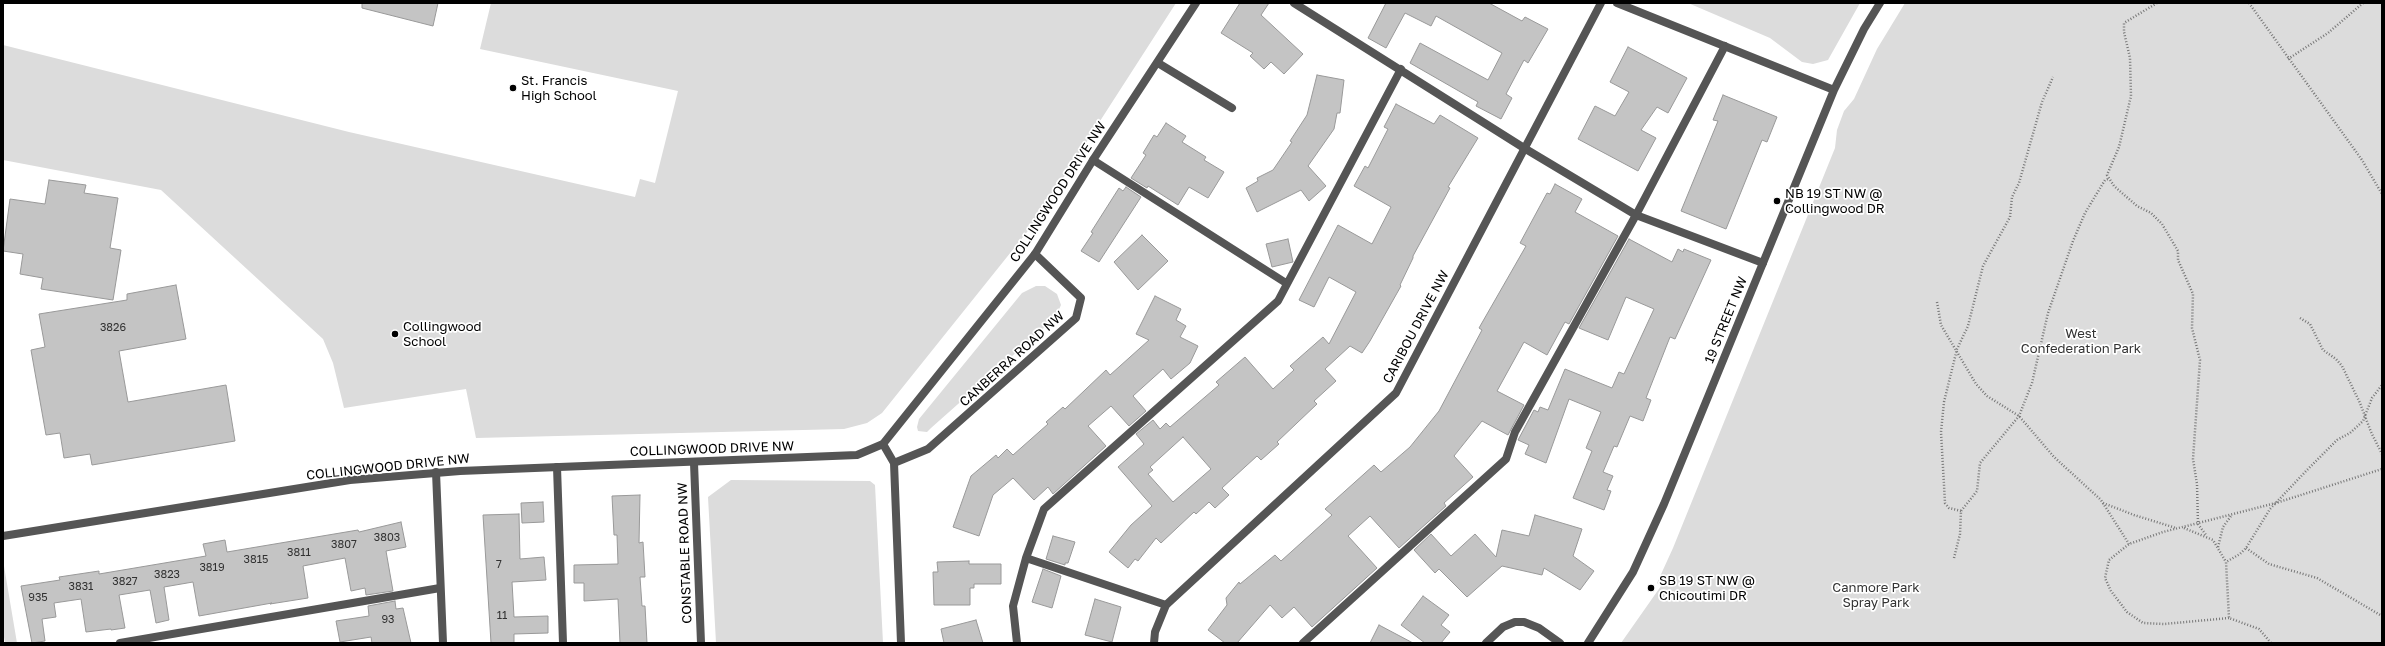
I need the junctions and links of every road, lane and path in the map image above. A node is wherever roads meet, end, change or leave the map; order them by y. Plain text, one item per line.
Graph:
1 (1196, 3) edge
2 (1294, 3) edge
3 (1601, 3) edge
4 (1617, 3) edge
5 (1880, 3) edge
6 (2157, 3) edge
7 (2249, 3) edge
8 (2363, 3) edge
9 (1725, 46) junction
10 (2288, 59) junction
11 (1158, 63) junction
12 (1401, 69) junction
13 (2053, 77) dead end
14 (1834, 90) junction
15 (1232, 108) dead end
16 (1524, 148) junction
17 (1093, 160) junction
18 (2108, 179) junction
19 (2382, 194) edge
20 (1636, 215) junction
21 (1035, 254) junction
22 (1763, 262) junction
23 (1286, 283) junction
24 (1937, 302) dead end
25 (2300, 318) dead end
26 (1957, 350) junction
27 (2382, 385) edge
28 (2019, 416) junction
29 (2365, 417) junction
30 (883, 444) junction
31 (2382, 454) edge
32 (694, 463) junction
33 (894, 463) junction
34 (557, 467) junction
35 (2382, 469) edge
36 (436, 472) junction
37 (2103, 502) junction
38 (2276, 503) junction
39 (1961, 511) junction
40 (2232, 515) junction
41 (2198, 524) junction
42 (2177, 528) junction
43 (2181, 528) junction
44 (2206, 535) junction
45 (3, 536) edge
46 (2129, 544) junction
47 (2218, 548) junction
48 (2246, 548) junction
49 (1026, 558) junction
50 (1954, 558) dead end
51 (2226, 562) junction
52 (440, 588) junction
53 (1166, 604) junction
54 (2382, 616) edge
55 (2228, 618) junction
56 (120, 643) edge
57 (443, 643) edge
58 (564, 643) edge
59 (701, 643) edge
60 (901, 643) edge
61 (1017, 643) edge
62 (1154, 643) edge
63 (1303, 643) edge
64 (1486, 643) edge
65 (1560, 643) edge
66 (1588, 643) edge
67 (2271, 643) edge

1 - 11 street, COLLINGWOOD DRIVE NW
2 - 12 street
3 - 16 street, CARIBOU DRIVE NW
4 - 9 street
5 - 14 street, 19 STREET NW
6 - 18 path
7 - 10 path
8 - 10 path
9 - 14 street
9 - 20 street
10 - 19 path
11 - 15 street
11 - 17 street, COLLINGWOOD DRIVE NW
12 - 16 street
12 - 23 street
13 - 26 path
14 - 22 street, 19 STREET NW
16 - 20 street
16 - 53 street, CARIBOU DRIVE NW
17 - 21 street, COLLINGWOOD DRIVE NW
17 - 23 street
18 - 28 path
18 - 41 path
20 - 22 street
20 - 63 street
21 - 30 street, COLLINGWOOD DRIVE NW
21 - 33 street, CANBERRA ROAD NW
22 - 66 street, 19 STREET NW
23 - 49 street
24 - 26 path
25 - 29 path
26 - 28 path
26 - 39 path
27 - 29 path
28 - 37 path
28 - 39 path
29 - 31 path
29 - 38 path
30 - 32 street, COLLINGWOOD DRIVE NW
30 - 33 street
32 - 34 street, COLLINGWOOD DRIVE NW
32 - 59 street, CONSTABLE ROAD NW
33 - 60 street
34 - 36 street, COLLINGWOOD DRIVE NW
34 - 58 street
35 - 38 path
36 - 45 street, COLLINGWOOD DRIVE NW
36 - 52 street
37 - 42 path
37 - 46 path
38 - 40 path
38 - 48 path
39 - 50 path
40 - 41 path
40 - 47 path
41 - 43 path
41 - 44 path
42 - 43 path
42 - 46 path
43 - 44 path
44 - 47 path
46 - 55 path
47 - 51 path
48 - 51 path
48 - 54 path
49 - 53 street
49 - 61 street
51 - 55 path
52 - 56 street
52 - 57 street
53 - 62 street, CARIBOU DRIVE NW
55 - 67 path
64 - 65 street

